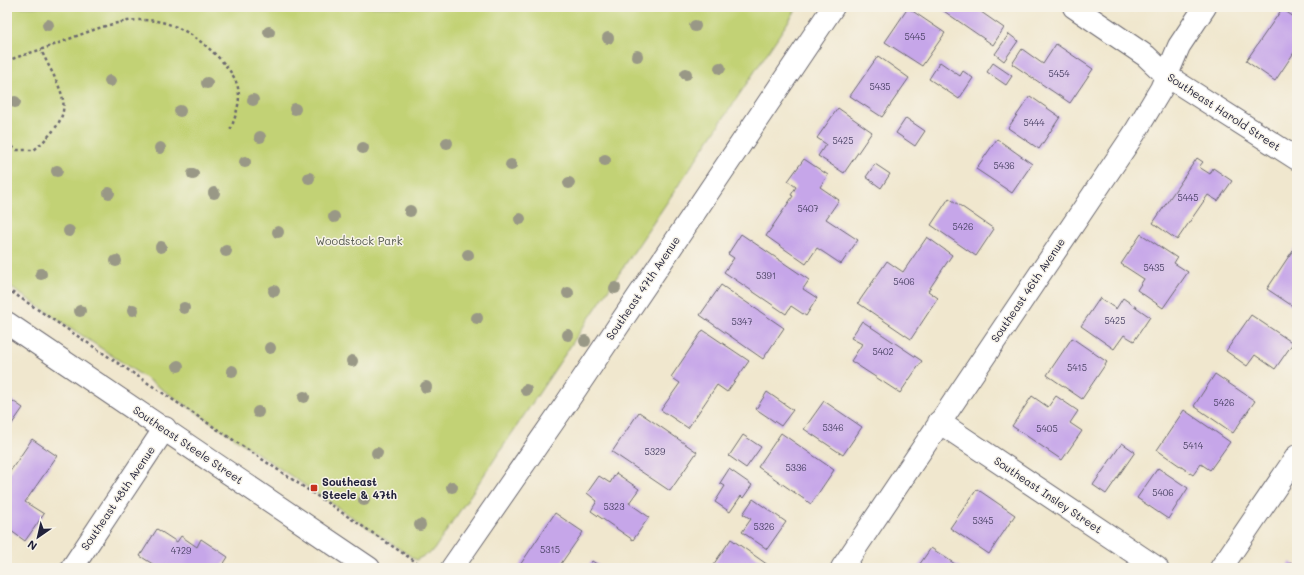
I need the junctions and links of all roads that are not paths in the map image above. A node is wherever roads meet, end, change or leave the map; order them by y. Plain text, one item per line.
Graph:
1 (833, 7) edge
2 (1074, 7) edge
3 (1205, 7) edge
4 (1167, 76) junction
5 (1297, 160) edge
6 (7, 323) edge
7 (939, 422) junction
8 (165, 428) junction
9 (1297, 456) edge
10 (72, 568) edge
11 (369, 568) edge
12 (452, 568) edge
13 (842, 568) edge
14 (1157, 568) edge
15 (1221, 568) edge

1 - 12 street, Southeast 47th Avenue
2 - 4 street, Southeast Harold Street
3 - 4 street, Southeast 46th Avenue
4 - 5 street, Southeast Harold Street
4 - 7 street, Southeast 46th Avenue
6 - 8 street, Southeast Steele Street
7 - 13 street, Southeast 46th Avenue
7 - 14 street, Southeast Insley Street
8 - 10 street, Southeast 48th Avenue
8 - 11 street, Southeast Steele Street
9 - 15 street

